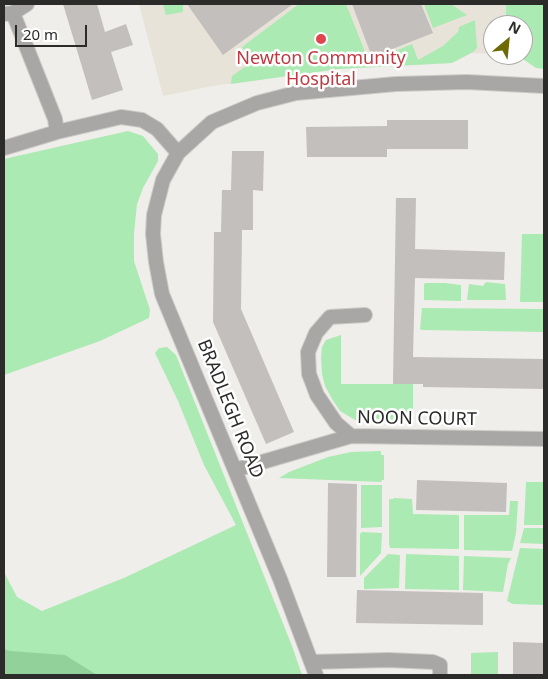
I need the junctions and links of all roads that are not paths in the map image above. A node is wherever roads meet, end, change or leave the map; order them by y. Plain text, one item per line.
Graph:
1 (27, 4) edge
2 (9, 14) edge
3 (544, 86) edge
4 (58, 132) junction
5 (4, 148) edge
6 (178, 153) junction
7 (366, 315) dead end
8 (350, 436) junction
9 (544, 439) edge
10 (235, 470) junction
11 (314, 669) edge
12 (440, 675) edge

1 - 2 street
2 - 4 street
3 - 6 street, BRADLEGH ROAD
4 - 5 street
4 - 6 street
6 - 10 street, BRADLEGH ROAD
7 - 8 street
8 - 9 street, NOON COURT
8 - 10 street, NOON COURT
10 - 11 street, BRADLEGH ROAD
11 - 12 street

